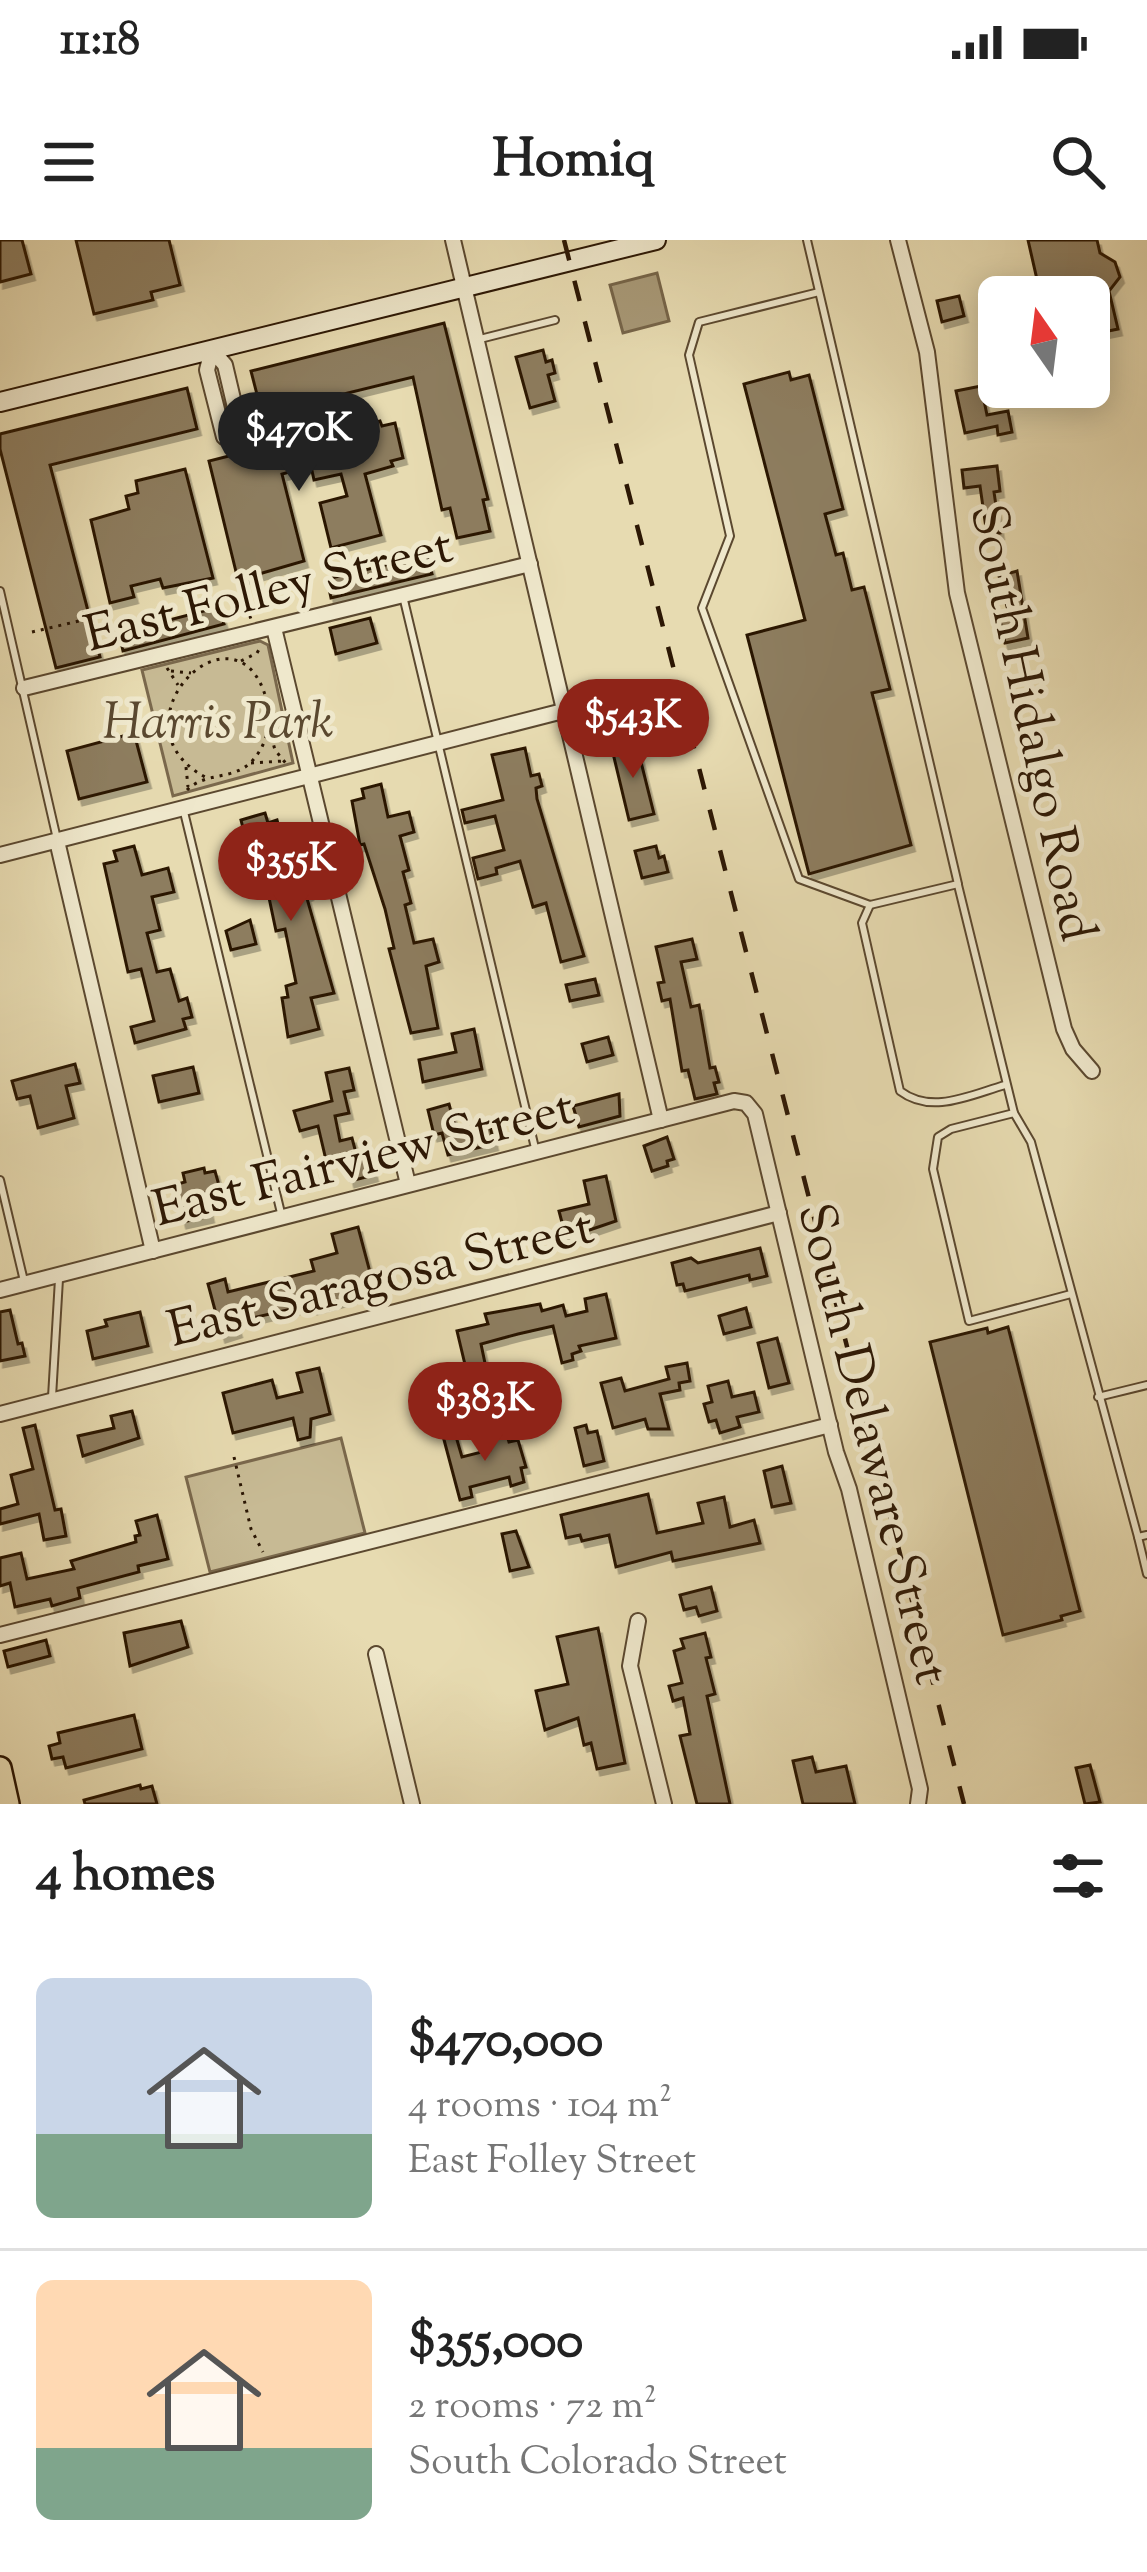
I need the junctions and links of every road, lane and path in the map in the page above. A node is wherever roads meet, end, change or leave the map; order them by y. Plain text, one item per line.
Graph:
1 (453, 240) edge
2 (656, 240) edge
3 (807, 240) edge
4 (898, 240) edge
5 (464, 287) junction
6 (819, 292) junction
7 (555, 320) dead end
8 (476, 340) junction
9 (212, 350) junction
10 (0, 402) edge
11 (241, 433) dead end
12 (224, 437) dead end
13 (530, 564) junction
14 (0, 591) edge
15 (403, 596) junction
16 (243, 598) dead end
17 (1, 602) edge
18 (96, 616) dead end
19 (274, 628) junction
20 (32, 632) dead end
21 (258, 638) junction
22 (257, 653) junction
23 (240, 661) junction
24 (170, 670) junction
25 (254, 670) junction
26 (153, 671) dead end
27 (191, 673) junction
28 (179, 686) junction
29 (24, 688) junction
30 (567, 710) junction
31 (268, 726) junction
32 (436, 745) junction
33 (250, 763) junction
34 (185, 764) junction
35 (205, 777) junction
36 (310, 778) junction
37 (188, 789) junction
38 (175, 795) dead end
39 (184, 809) junction
40 (57, 841) junction
41 (0, 855) edge
42 (958, 884) junction
43 (870, 905) junction
44 (1092, 1071) dead end
45 (1006, 1085) junction
46 (746, 1103) joint
47 (1014, 1113) junction
48 (661, 1120) junction
49 (536, 1152) junction
50 (0, 1180) edge
51 (408, 1184) junction
52 (779, 1213) junction
53 (282, 1217) junction
54 (153, 1251) junction
55 (59, 1275) junction
56 (25, 1284) junction
57 (0, 1291) edge
58 (1071, 1294) junction
59 (1147, 1385) edge
60 (1098, 1397) junction
61 (52, 1400) junction
62 (0, 1414) edge
63 (830, 1425) junction
64 (235, 1457) dead end
65 (1143, 1536) edge
66 (268, 1568) junction
67 (1147, 1574) edge
68 (638, 1621) dead end
69 (0, 1635) edge
70 (376, 1654) dead end
71 (0, 1768) edge
72 (8, 1804) edge
73 (412, 1804) edge
74 (664, 1804) edge
75 (919, 1804) edge

1 - 5 street
2 - 5 street
3 - 6 lane
4 - 44 street, South Hidalgo Road
5 - 8 street
5 - 9 street
6 - 42 lane
6 - 43 lane
7 - 8 lane
8 - 13 street
9 - 10 street
9 - 11 street
9 - 12 street
13 - 15 street, East Folley Street
13 - 30 street
14 - 17 lane
15 - 19 street, East Folley Street
15 - 32 lane
16 - 21 path
17 - 29 lane
18 - 20 path
19 - 21 street, East Folley Street
19 - 36 street
21 - 22 path
21 - 29 street, East Folley Street
22 - 23 path
22 - 25 path
23 - 25 path
23 - 27 path
24 - 26 path
24 - 27 path
24 - 28 path
25 - 31 path
27 - 28 path
28 - 34 path
29 - 40 lane
30 - 32 street
30 - 48 street
31 - 33 path
31 - 33 path
32 - 36 street
32 - 49 lane
33 - 35 path
34 - 35 path
34 - 37 path
35 - 37 path
36 - 39 street
36 - 51 street
37 - 38 path
39 - 40 street
39 - 53 lane
40 - 41 street
40 - 54 street
42 - 43 lane
42 - 45 lane
43 - 45 lane
45 - 47 lane
46 - 48 street, East Fairview Street
46 - 52 street, South Delaware Street
47 - 58 lane
47 - 58 lane
48 - 49 street, East Fairview Street
49 - 51 street, East Fairview Street
50 - 56 lane
51 - 53 street, East Fairview Street
52 - 61 street, East Saragosa Street
52 - 63 street, South Delaware Street
53 - 54 street, East Fairview Street
54 - 55 street, East Fairview Street
55 - 56 street, East Fairview Street
55 - 61 lane
56 - 57 street, East Fairview Street
58 - 60 lane
59 - 60 lane
60 - 65 lane
61 - 62 street, East Saragosa Street
63 - 66 street
63 - 75 street, South Delaware Street
64 - 66 path
65 - 67 lane
66 - 69 street
68 - 74 street
70 - 73 street
71 - 72 main road

